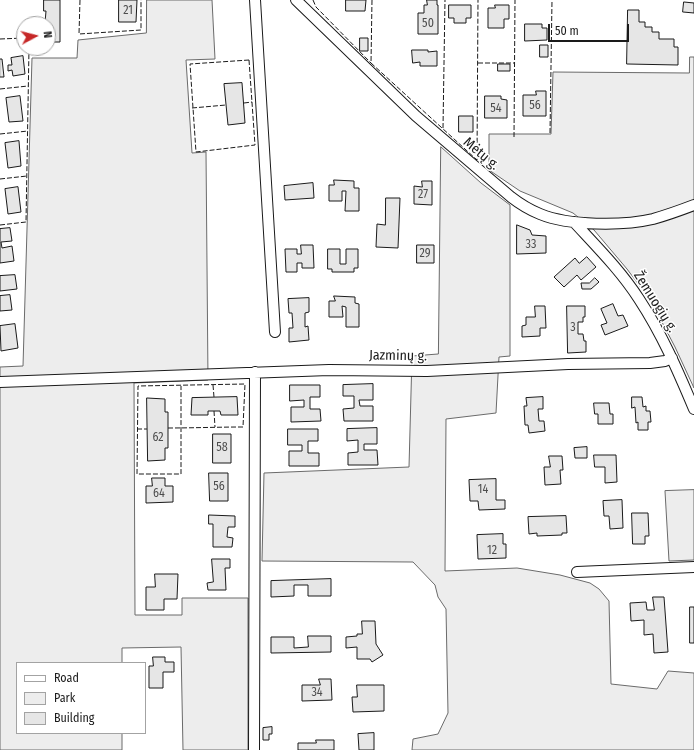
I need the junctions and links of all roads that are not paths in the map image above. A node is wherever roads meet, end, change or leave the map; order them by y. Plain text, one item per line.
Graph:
1 (255, 0) edge
2 (296, 0) edge
3 (694, 205) edge
4 (574, 222) junction
5 (274, 332) dead end
6 (672, 358) junction
7 (255, 372) junction
8 (0, 382) edge
9 (694, 409) edge
10 (694, 567) edge
11 (577, 572) dead end
12 (254, 750) edge

1 - 5 street
2 - 4 street, Mėtų g.
3 - 4 street, Mėtų g.
4 - 6 street, Žemuogių g.
6 - 7 street, Jazminų g.
6 - 9 street, Žemuogių g.
7 - 8 street, Jazminų g.
7 - 12 street
10 - 11 street

